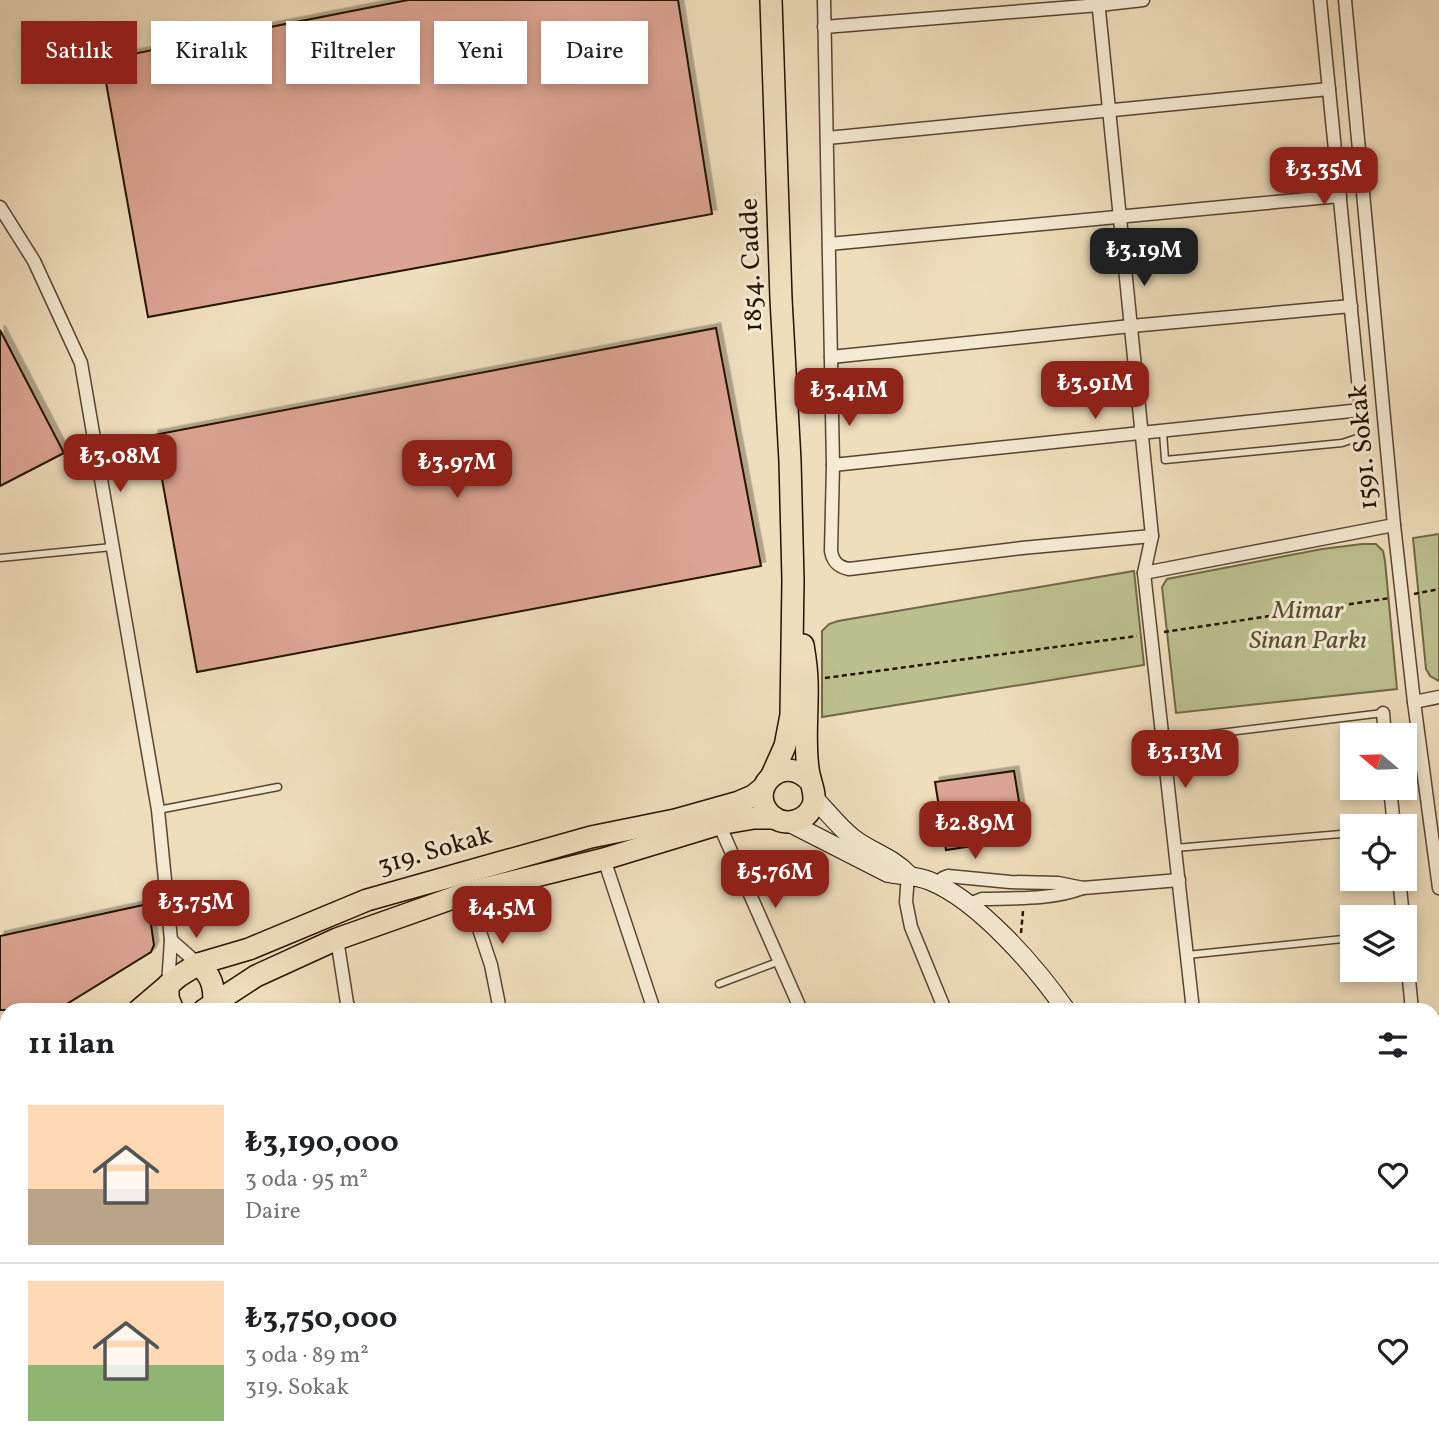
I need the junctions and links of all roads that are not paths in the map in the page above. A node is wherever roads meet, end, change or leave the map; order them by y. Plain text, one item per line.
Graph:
1 (771, 0) edge
2 (824, 0) edge
3 (1143, 0) edge
4 (1320, 0) edge
5 (1345, 0) edge
6 (1098, 3) edge
7 (824, 27) junction
8 (1329, 89) junction
9 (1109, 111) junction
10 (827, 138) junction
11 (1340, 196) junction
12 (0, 207) edge
13 (1120, 218) junction
14 (828, 244) junction
15 (1351, 306) junction
16 (1131, 326) junction
17 (831, 357) junction
18 (1361, 410) junction
19 (1163, 430) junction
20 (1141, 432) junction
21 (833, 465) junction
22 (1394, 525) junction
23 (1152, 536) junction
24 (112, 547) junction
25 (0, 558) edge
26 (1144, 573) junction
27 (793, 580) junction
28 (1439, 697) edge
29 (1414, 702) junction
30 (1383, 713) joint
31 (1384, 723) edge
32 (1163, 740) junction
33 (768, 782) junction
34 (278, 787) dead end
35 (812, 790) junction
36 (158, 810) junction
37 (782, 820) junction
38 (719, 824) junction
39 (1340, 834) edge
40 (1175, 848) junction
41 (604, 859) junction
42 (908, 874) junction
43 (1179, 880) junction
44 (1010, 882) junction
45 (936, 884) junction
46 (1083, 888) junction
47 (1439, 888) edge
48 (467, 893) junction
49 (1018, 900) junction
50 (971, 906) junction
51 (337, 939) junction
52 (1340, 939) edge
53 (172, 940) junction
54 (1187, 955) junction
55 (780, 961) junction
56 (198, 964) junction
57 (1409, 982) edge
58 (719, 984) dead end
59 (168, 985) junction
60 (147, 1003) edge
61 (170, 1003) edge
62 (212, 1003) edge
63 (219, 1003) edge
64 (347, 1003) edge
65 (499, 1003) edge
66 (652, 1003) edge
67 (798, 1003) edge
68 (942, 1003) edge
69 (1061, 1003) edge
70 (1192, 1003) edge
71 (1411, 1003) edge

1 - 27 main road, 1854. Cadde
2 - 7 street
3 - 6 street
4 - 8 street
5 - 22 street, 1591. Sokak
6 - 7 street
6 - 9 street
7 - 10 street
8 - 9 street
8 - 11 street
9 - 10 street
9 - 13 street
10 - 14 street
11 - 13 street
11 - 15 street
12 - 24 street
13 - 14 street
13 - 16 street
14 - 17 street
15 - 16 street
15 - 18 street
16 - 17 street
16 - 20 street
17 - 21 street
18 - 19 street
18 - 19 lane
19 - 20 street
20 - 21 street
20 - 23 street
21 - 23 street
22 - 26 street
22 - 29 street, 1591. Sokak
23 - 26 street
24 - 25 lane
24 - 36 street
26 - 32 street
27 - 33 main road, 1854. Cadde
27 - 35 main road
28 - 29 street
29 - 47 street, 1591. Sokak
30 - 31 street
30 - 32 lane
32 - 40 street
33 - 35 main road
33 - 37 main road
33 - 56 main road, 319. Sokak
34 - 36 lane
35 - 37 main road
35 - 42 main road
36 - 53 street
37 - 38 main road, 319. Sokak
37 - 42 main road
38 - 41 main road, 319. Sokak
38 - 55 street
39 - 40 lane
40 - 43 street
41 - 48 main road, 319. Sokak
41 - 66 street
42 - 45 main road
42 - 68 street
43 - 46 street
43 - 54 street
44 - 45 street
44 - 46 street
44 - 49 street
45 - 50 main road
46 - 49 street
48 - 51 main road, 319. Sokak
48 - 65 street
49 - 50 street
50 - 69 main road
51 - 63 main road, 319. Sokak
51 - 64 street
52 - 54 lane
53 - 56 street
53 - 59 street
54 - 70 street
55 - 58 lane
55 - 67 street
56 - 59 main road, 319. Sokak
56 - 62 main road
57 - 71 street
59 - 60 main road, 319. Sokak
59 - 61 main road

